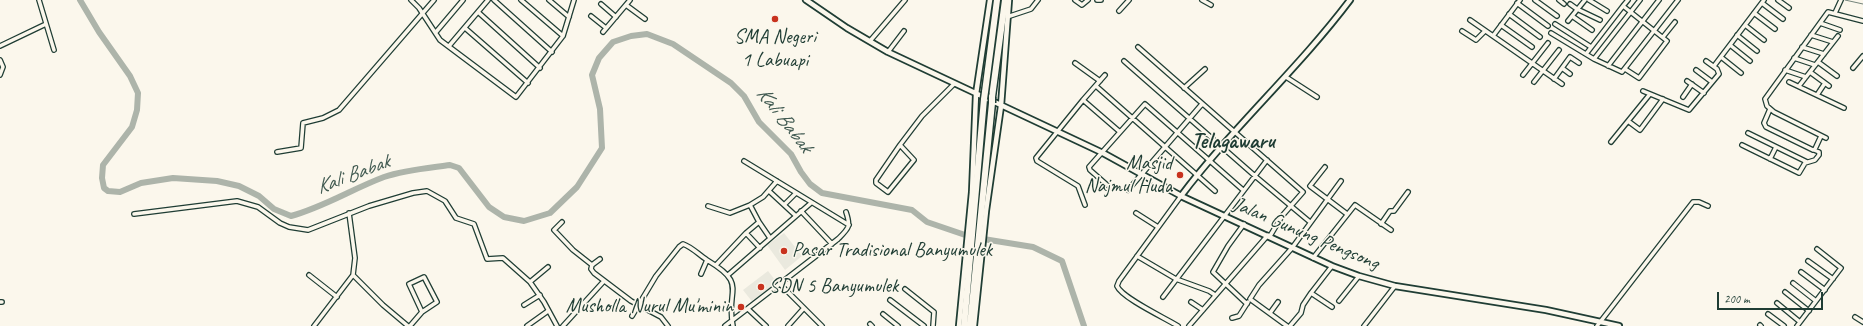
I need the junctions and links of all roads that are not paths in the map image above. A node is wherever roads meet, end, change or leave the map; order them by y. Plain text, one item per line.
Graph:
1 (39, 0) edge
2 (411, 0) edge
3 (434, 0) edge
4 (463, 0) edge
5 (488, 0) edge
6 (494, 0) edge
7 (522, 0) edge
8 (549, 0) edge
9 (574, 0) edge
10 (630, 0) edge
11 (806, 0) edge
12 (904, 0) edge
13 (990, 0) edge
14 (997, 0) edge
15 (1005, 0) edge
16 (1009, 0) edge
17 (1038, 0) edge
18 (1076, 0) edge
19 (1088, 0) edge
20 (1097, 0) edge
21 (1101, 0) edge
22 (1129, 0) edge
23 (1202, 0) edge
24 (1350, 0) edge
25 (1535, 0) edge
26 (1559, 0) edge
27 (1584, 0) edge
28 (1589, 0) edge
29 (1628, 0) edge
30 (1640, 0) edge
31 (1658, 0) edge
32 (1678, 0) edge
33 (1778, 0) edge
34 (1763, 1) edge
35 (1841, 1) edge
36 (1519, 2) edge
37 (601, 4) dead end
38 (1564, 4) dead end
39 (1570, 4) dead end
40 (626, 5) junction
41 (1211, 5) dead end
42 (1623, 6) junction
43 (1789, 8) dead end
44 (1577, 9) junction
45 (1119, 11) dead end
46 (1607, 11) dead end
47 (478, 12) junction
48 (1630, 12) junction
49 (422, 13) junction
50 (1754, 13) junction
51 (1835, 13) junction
52 (1509, 14) junction
53 (591, 16) dead end
54 (1557, 16) dead end
55 (1572, 16) junction
56 (569, 17) junction
57 (616, 17) junction
58 (1007, 17) junction
59 (645, 19) dead end
60 (1783, 19) dead end
61 (1470, 20) dead end
62 (1600, 20) dead end
63 (1568, 21) dead end
64 (1642, 21) junction
65 (1863, 21) edge
66 (1675, 22) dead end
67 (1820, 23) junction
68 (46, 24) junction
69 (1555, 24) dead end
70 (1501, 25) junction
71 (1745, 25) junction
72 (1548, 26) dead end
73 (465, 28) junction
74 (1775, 29) dead end
75 (1592, 30) dead end
76 (1840, 30) dead end
77 (904, 31) dead end
78 (1462, 31) dead end
79 (1485, 31) junction
80 (1655, 31) junction
81 (436, 32) junction
82 (1551, 33) dead end
83 (1811, 35) junction
84 (564, 36) junction
85 (1493, 36) junction
86 (1737, 36) junction
87 (1838, 36) dead end
88 (1540, 37) dead end
89 (1663, 37) junction
90 (1764, 40) dead end
91 (870, 42) junction
92 (1833, 42) junction
93 (1548, 43) dead end
94 (1730, 45) junction
95 (0, 46) edge
96 (449, 46) junction
97 (1802, 46) junction
98 (1138, 47) dead end
99 (1532, 47) dead end
100 (1591, 47) junction
101 (54, 50) dead end
102 (1559, 50) dead end
103 (1757, 50) dead end
104 (552, 52) junction
105 (888, 52) junction
106 (1586, 54) junction
107 (1824, 54) junction
108 (1863, 56) edge
109 (1721, 57) junction
110 (1794, 58) junction
111 (1594, 59) junction
112 (0, 60) edge
113 (1124, 61) dead end
114 (1706, 61) dead end
115 (1750, 61) dead end
116 (1075, 63) dead end
117 (1579, 63) dead end
118 (1532, 64) junction
119 (1816, 64) junction
120 (1608, 66) junction
121 (1714, 66) junction
122 (540, 68) junction
123 (1562, 68) junction
124 (1853, 68) dead end
125 (1205, 69) dead end
126 (1625, 69) junction
127 (1696, 70) dead end
128 (1785, 70) junction
129 (1542, 72) junction
130 (1810, 72) junction
131 (1741, 73) dead end
132 (1570, 74) dead end
133 (0, 75) edge
134 (1105, 75) dead end
135 (1523, 75) dead end
136 (1837, 76) dead end
137 (1286, 77) junction
138 (1806, 77) junction
139 (1554, 79) junction
140 (1100, 81) junction
141 (1687, 81) dead end
142 (1534, 82) dead end
143 (1712, 82) junction
144 (1789, 82) dead end
145 (528, 83) junction
146 (954, 84) junction
147 (1562, 84) dead end
148 (1692, 84) junction
149 (1825, 84) junction
150 (1096, 86) junction
151 (1799, 86) junction
152 (1829, 86) dead end
153 (1184, 88) junction
154 (1643, 91) dead end
155 (1704, 93) junction
156 (976, 94) junction
157 (1650, 94) junction
158 (1817, 95) junction
159 (1317, 97) dead end
160 (1683, 97) dead end
161 (1663, 99) junction
162 (1083, 100) junction
163 (1202, 104) junction
164 (1001, 106) junction
165 (1844, 108) dead end
166 (1770, 109) junction
167 (1132, 118) junction
168 (1190, 119) junction
169 (1628, 121) junction
170 (1058, 132) junction
171 (1120, 132) junction
172 (1177, 132) junction
173 (1236, 132) junction
174 (1748, 133) dead end
175 (1821, 136) junction
176 (1826, 138) dead end
177 (1611, 142) dead end
178 (900, 145) junction
179 (1742, 145) dead end
180 (1164, 146) junction
181 (1222, 147) junction
182 (1776, 147) junction
183 (1814, 150) junction
184 (277, 152) dead end
185 (1102, 152) junction
186 (1770, 159) junction
187 (1267, 160) junction
188 (744, 161) dead end
189 (1210, 161) junction
190 (1807, 162) junction
191 (1324, 167) dead end
192 (1142, 173) junction
193 (1198, 176) junction
194 (1255, 176) junction
195 (777, 181) junction
196 (1341, 181) dead end
197 (1107, 185) dead end
198 (1128, 190) dead end
199 (1243, 190) junction
200 (769, 191) junction
201 (1215, 192) dead end
202 (1408, 192) dead end
203 (796, 193) junction
204 (1181, 196) junction
205 (1327, 200) junction
206 (811, 203) junction
207 (785, 204) junction
208 (750, 205) junction
209 (1084, 205) dead end
210 (708, 206) dead end
211 (1708, 206) dead end
212 (1291, 207) junction
213 (972, 211) junction
214 (983, 211) junction
215 (801, 212) junction
216 (846, 212) dead end
217 (349, 213) junction
218 (1136, 213) dead end
219 (134, 214) dead end
220 (1347, 214) junction
221 (796, 216) junction
222 (1224, 216) junction
223 (562, 222) dead end
224 (759, 222) junction
225 (1310, 222) junction
226 (1244, 224) junction
227 (1381, 224) junction
228 (849, 225) junction
229 (1158, 227) junction
230 (1391, 230) dead end
231 (746, 233) junction
232 (1269, 236) junction
233 (770, 238) junction
234 (832, 244) junction
235 (760, 248) junction
236 (1292, 248) junction
237 (1817, 249) dead end
238 (1137, 256) junction
239 (1313, 258) junction
240 (600, 259) dead end
241 (707, 260) junction
242 (1808, 261) dead end
243 (592, 265) junction
244 (716, 265) junction
245 (1332, 266) junction
246 (548, 267) dead end
247 (1801, 272) dead end
248 (701, 274) dead end
249 (309, 275) dead end
250 (353, 275) junction
251 (728, 275) junction
252 (1359, 276) junction
253 (972, 277) junction
254 (1176, 279) junction
255 (1833, 279) junction
256 (604, 281) junction
257 (530, 282) junction
258 (1793, 283) dead end
259 (780, 284) junction
260 (1226, 284) junction
261 (1395, 286) junction
262 (905, 289) dead end
263 (1825, 290) junction
264 (1785, 292) dead end
265 (1311, 293) junction
266 (540, 295) junction
267 (1215, 295) junction
268 (337, 297) junction
269 (975, 297) junction
270 (1162, 297) dead end
271 (890, 300) dead end
272 (1250, 300) junction
273 (1339, 301) dead end
274 (1816, 301) junction
275 (1191, 302) dead end
276 (1278, 302) dead end
277 (1776, 303) dead end
278 (1247, 304) junction
279 (640, 305) junction
280 (524, 306) dead end
281 (1332, 307) dead end
282 (804, 308) junction
283 (748, 309) junction
284 (1204, 310) junction
285 (548, 311) junction
286 (1809, 311) junction
287 (422, 312) junction
288 (1270, 313) junction
289 (883, 314) dead end
290 (1768, 314) dead end
291 (632, 316) dead end
292 (1855, 317) dead end
293 (1232, 318) dead end
294 (732, 321) junction
295 (1800, 322) junction
296 (1863, 322) edge
297 (1599, 324) edge
298 (314, 326) edge
299 (409, 326) edge
300 (527, 326) edge
301 (557, 326) edge
302 (563, 326) edge
303 (668, 326) edge
304 (725, 326) edge
305 (733, 326) edge
306 (766, 326) edge
307 (788, 326) edge
308 (822, 326) edge
309 (898, 326) edge
310 (924, 326) edge
311 (932, 326) edge
312 (959, 326) edge
313 (964, 326) edge
314 (970, 326) edge
315 (974, 326) edge
316 (1178, 326) edge
317 (1189, 326) edge
318 (1288, 326) edge
319 (1364, 326) edge
320 (1619, 326) edge
321 (1784, 326) edge
322 (1797, 326) edge

1 - 68 street
2 - 49 street
3 - 49 street
4 - 81 street
5 - 47 street
6 - 104 street
7 - 84 street
8 - 56 street
9 - 56 street
10 - 40 street
11 - 91 street, Jalan Gunung Pengsong
12 - 91 street
13 - 156 street
14 - 213 highway
15 - 214 highway
16 - 58 street
17 - 58 street
18 - 19 street
20 - 21 street
22 - 45 street
23 - 41 street
24 - 137 street
25 - 54 street
26 - 38 street
27 - 44 street
28 - 46 street
29 - 42 street
30 - 48 street
31 - 64 street
32 - 80 street
33 - 43 street
34 - 50 street
34 - 60 street
35 - 51 street
36 - 52 street
36 - 72 street
37 - 57 street
39 - 44 street
40 - 57 street
40 - 59 street
42 - 48 street
42 - 100 street
44 - 55 street
44 - 62 street
47 - 73 street
47 - 122 street
48 - 64 street
48 - 111 street
49 - 81 street
49 - 184 street
50 - 71 street
50 - 74 street
51 - 65 street
51 - 67 street
52 - 70 street
52 - 88 street
53 - 57 street
55 - 63 street
55 - 75 street
56 - 84 street
58 - 164 street
61 - 79 street
64 - 80 street
64 - 120 street
66 - 89 street
67 - 76 street
67 - 83 street
68 - 95 street
68 - 101 street
69 - 100 street
70 - 85 street
70 - 99 street
71 - 86 street
71 - 90 street
73 - 96 street
73 - 145 street
77 - 105 street
78 - 79 street
79 - 85 street
80 - 89 street
80 - 126 street
81 - 96 street
82 - 106 street
83 - 92 street
83 - 97 street
84 - 104 street
85 - 118 street
86 - 94 street
86 - 103 street
87 - 92 street
89 - 126 street
91 - 105 street, Jalan Gunung Pengsong
92 - 107 street
93 - 118 street
94 - 109 street
94 - 115 street
96 - 145 street
97 - 107 street
97 - 110 street
98 - 153 street
100 - 106 street
102 - 129 street
104 - 122 street
105 - 146 street, Jalan Gunung Pengsong
106 - 111 street
107 - 119 street
108 - 124 street
109 - 121 street
109 - 131 street
110 - 119 street
110 - 128 street
111 - 120 street
112 - 133 street
113 - 168 street
114 - 121 street
116 - 140 street
117 - 123 street
118 - 129 street
118 - 135 street
119 - 130 street
119 - 136 street
120 - 126 street
121 - 143 street
122 - 145 street
123 - 132 street
123 - 139 street
125 - 153 street
127 - 143 street
128 - 138 street
128 - 166 street
129 - 139 street
129 - 142 street
130 - 138 street
130 - 149 street
134 - 140 street
137 - 159 street
137 - 173 street
138 - 151 street
139 - 147 street
140 - 150 street
141 - 148 street
143 - 155 street
144 - 151 street
146 - 156 street, Jalan Gunung Pengsong
146 - 178 street
148 - 155 street
148 - 160 street
149 - 152 street
149 - 158 street
150 - 162 street
150 - 167 street
151 - 158 street
153 - 163 street
154 - 157 street
155 - 161 street
156 - 164 street, Jalan Gunung Pengsong
156 - 213 street
157 - 161 street
157 - 169 street
158 - 165 street
161 - 169 street
162 - 170 street
162 - 171 street
163 - 168 street
163 - 173 street
164 - 170 street, Jalan Gunung Pengsong
164 - 214 street
166 - 175 street
166 - 183 street
167 - 171 street
167 - 172 street
167 - 180 street
168 - 172 street
168 - 181 street
169 - 177 street
170 - 185 street, Jalan Gunung Pengsong
170 - 209 street
171 - 185 street
172 - 180 street
172 - 189 street
173 - 181 street
173 - 187 street
174 - 182 street
175 - 176 street
175 - 183 street
178 - 178 street
179 - 186 street
180 - 192 street
180 - 193 street
181 - 189 street
181 - 194 street
182 - 186 street
182 - 190 street
183 - 190 street
185 - 192 street, Jalan Gunung Pengsong
185 - 197 street
186 - 190 street
187 - 194 street
187 - 212 street
188 - 195 street
189 - 193 street
189 - 199 street
191 - 205 street
192 - 198 street
192 - 204 street, Jalan Gunung Pengsong
193 - 201 street
193 - 204 street
194 - 199 street
194 - 212 street
195 - 200 street
195 - 203 street
196 - 205 street
199 - 222 street
200 - 207 street
200 - 208 street
202 - 227 street
203 - 206 street
203 - 207 street
204 - 222 street, Jalan Gunung Pengsong
204 - 229 street
205 - 220 street
205 - 225 street
206 - 215 street
206 - 228 street
207 - 221 street
208 - 210 street
208 - 224 street
211 - 297 street
212 - 225 street
212 - 232 street
213 - 253 highway
214 - 253 highway
215 - 221 street
215 - 234 street
216 - 228 street
217 - 219 street
217 - 250 street
217 - 257 street
218 - 229 street
220 - 227 street
220 - 239 street
221 - 233 street
222 - 226 street, Jalan Gunung Pengsong
222 - 254 street
223 - 243 street
224 - 231 street
224 - 233 street
225 - 236 street
226 - 232 street, Jalan Gunung Pengsong
226 - 260 street
227 - 230 street
228 - 234 street
229 - 238 street
231 - 235 street
231 - 244 street
232 - 236 street, Jalan Gunung Pengsong
232 - 260 street
233 - 235 street
234 - 259 street
235 - 251 street
236 - 239 street, Jalan Gunung Pengsong
236 - 272 street
237 - 255 street
238 - 254 street
238 - 316 street
239 - 245 street, Jalan Gunung Pengsong
240 - 243 street
241 - 244 street
241 - 248 street
241 - 279 street
242 - 255 street
243 - 256 street
244 - 251 street
245 - 252 street, Jalan Gunung Pengsong
245 - 265 street
246 - 257 street
247 - 263 street
249 - 268 street
250 - 268 street
250 - 299 street
251 - 294 street
252 - 261 street, Jalan Gunung Pengsong
252 - 273 street
253 - 269 highway
253 - 312 street
253 - 313 highway
254 - 267 street
254 - 270 street
255 - 263 street
256 - 279 street
256 - 302 street
257 - 266 street
258 - 274 street
259 - 282 street
259 - 283 street
260 - 267 street
260 - 278 street
261 - 297 street, Jalan Gunung Pengsong
261 - 319 street
262 - 311 street
263 - 274 street
264 - 286 street
265 - 281 street
265 - 318 street
266 - 280 street
266 - 285 street
267 - 284 street
268 - 298 street
269 - 314 highway
269 - 315 street
271 - 310 street
272 - 278 street
272 - 288 street
274 - 286 street
275 - 284 street
276 - 288 street
277 - 295 street
278 - 293 street
279 - 291 street
279 - 303 street
282 - 307 street
282 - 308 street
283 - 294 street
283 - 306 street
284 - 317 street
285 - 300 street
285 - 301 street
286 - 295 street
287 - 287 street
287 - 299 street
288 - 318 street
289 - 309 street
290 - 321 street
292 - 296 street
294 - 304 street
294 - 305 street
295 - 322 street
297 - 320 street, Jalan Gunung Pengsong

